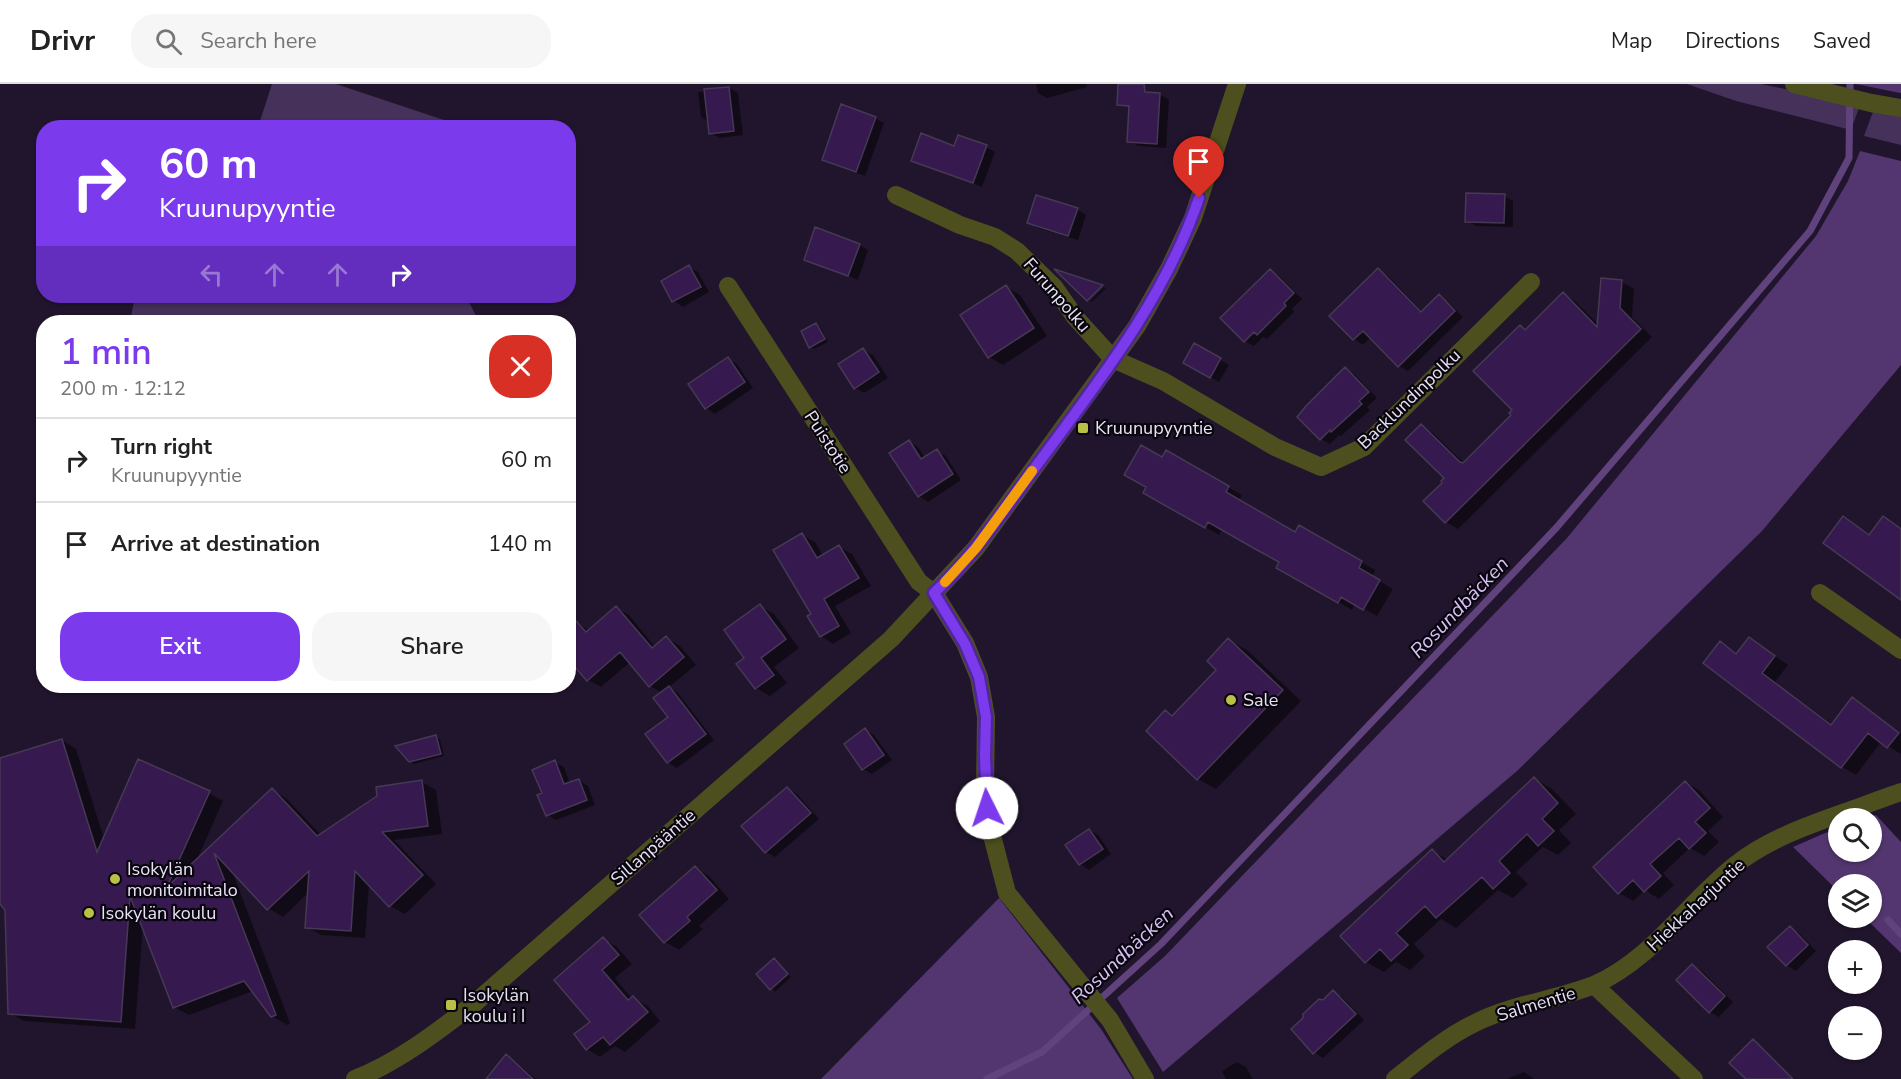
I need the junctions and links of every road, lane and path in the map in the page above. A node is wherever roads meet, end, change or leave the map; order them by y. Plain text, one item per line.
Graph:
1 (1238, 84) edge
2 (1799, 86) edge
3 (1901, 108) edge
4 (896, 195) dead end
5 (1531, 282) dead end
6 (728, 286) dead end
7 (1113, 359) junction
8 (1820, 592) dead end
9 (934, 593) junction
10 (1901, 650) edge
11 (1901, 792) edge
12 (1594, 985) junction
13 (355, 1079) edge
14 (1145, 1079) edge
15 (1395, 1079) edge
16 (1694, 1079) edge

1 - 7 street
2 - 3 street
4 - 7 street, Furunpolku
5 - 7 street, Backlundinpolku
6 - 9 street, Puistotie
7 - 9 street
8 - 10 street
9 - 13 street, Sillanpääntie
9 - 14 street
11 - 12 street, Hiekkaharjuntie
12 - 15 street, Salmentie
12 - 16 street, Salmentie

